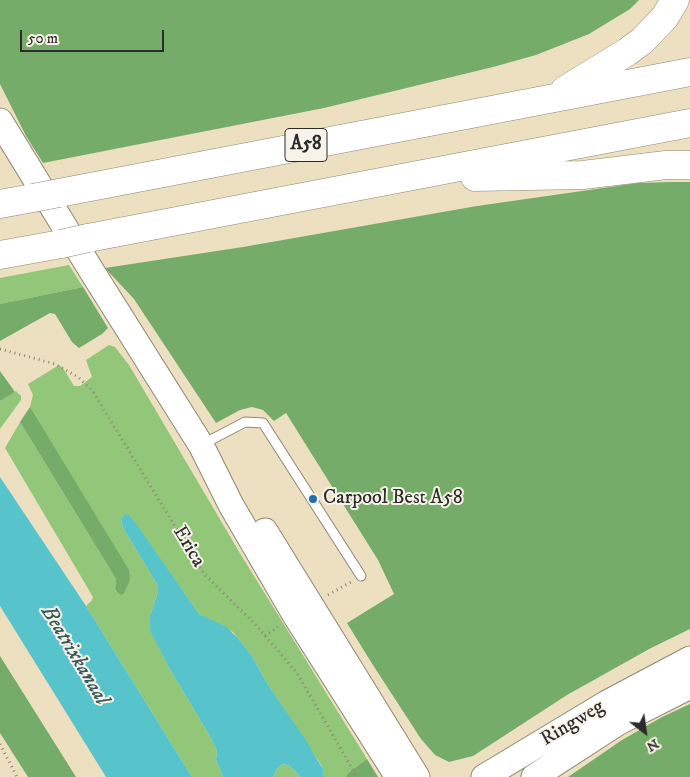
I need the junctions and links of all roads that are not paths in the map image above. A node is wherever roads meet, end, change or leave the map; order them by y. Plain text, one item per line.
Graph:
1 (675, 0) edge
2 (690, 72) edge
3 (554, 98) junction
4 (0, 121) edge
5 (690, 123) edge
6 (690, 165) edge
7 (399, 178) junction
8 (0, 204) edge
9 (0, 255) edge
10 (201, 445) junction
11 (361, 576) dead end
12 (690, 659) edge
13 (690, 686) edge
14 (398, 777) edge
15 (417, 777) edge
16 (484, 777) edge
17 (534, 777) edge

1 - 3 highway, A58
2 - 3 highway, A58
3 - 8 highway, A58, bridge
4 - 10 main road
5 - 7 highway, A58
6 - 7 highway, A58
7 - 9 highway, A58, bridge
10 - 11 lane
10 - 14 main road
10 - 15 main road
12 - 16 main road, Ringweg
13 - 17 main road, Ringweg

